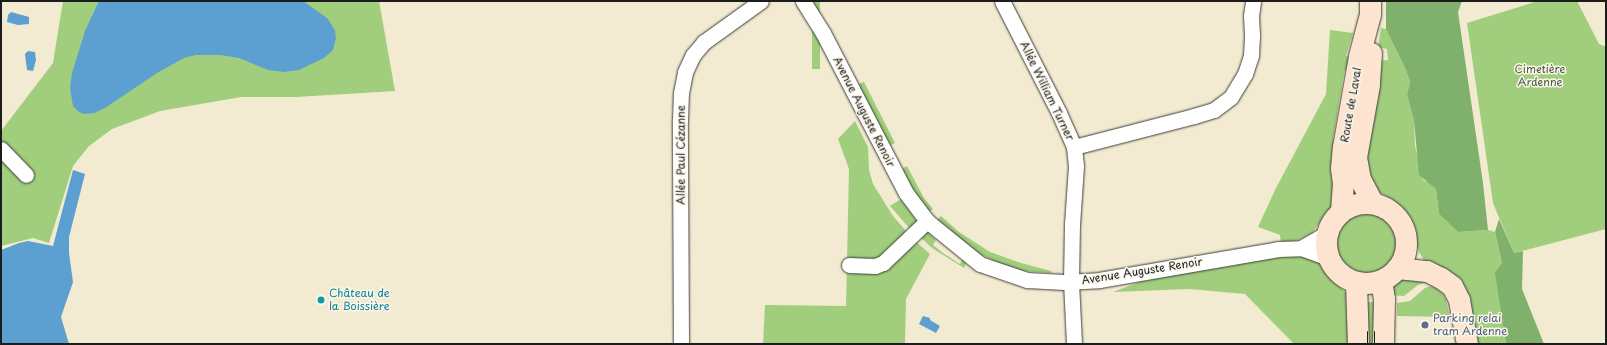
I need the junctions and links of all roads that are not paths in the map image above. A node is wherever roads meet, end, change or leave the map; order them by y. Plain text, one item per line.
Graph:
1 (761, 1) edge
2 (803, 1) edge
3 (1002, 1) edge
4 (1253, 1) edge
5 (1370, 8) edge
6 (1074, 147) junction
7 (1, 149) edge
8 (26, 175) dead end
9 (1373, 203) junction
10 (1341, 211) junction
11 (927, 221) junction
12 (1327, 233) junction
13 (1406, 244) junction
14 (1301, 248) junction
15 (1329, 258) junction
16 (850, 265) dead end
17 (1427, 271) junction
18 (1389, 274) junction
19 (1071, 282) junction
20 (1356, 282) junction
21 (681, 344) edge
22 (1074, 344) edge
23 (1358, 344) edge
24 (1383, 344) edge
25 (1467, 344) edge

1 - 21 street, Allée Paul Cézanne
2 - 11 street, Avenue Auguste Renoir
3 - 6 street, Allée William Turner
4 - 6 street
5 - 9 main road, Route de Laval
5 - 10 main road, Route de Laval
6 - 19 street, Allée William Turner
7 - 8 street
9 - 10 main road
9 - 13 main road
10 - 12 main road
11 - 16 street
11 - 19 street, Avenue Auguste Renoir
12 - 14 street, Avenue Auguste Renoir
12 - 15 main road
13 - 17 main road
13 - 18 main road
14 - 15 street, Avenue Auguste Renoir
14 - 19 street, Avenue Auguste Renoir
15 - 20 main road
17 - 18 main road
17 - 25 main road
18 - 20 main road
18 - 24 main road
19 - 22 street
20 - 23 main road

